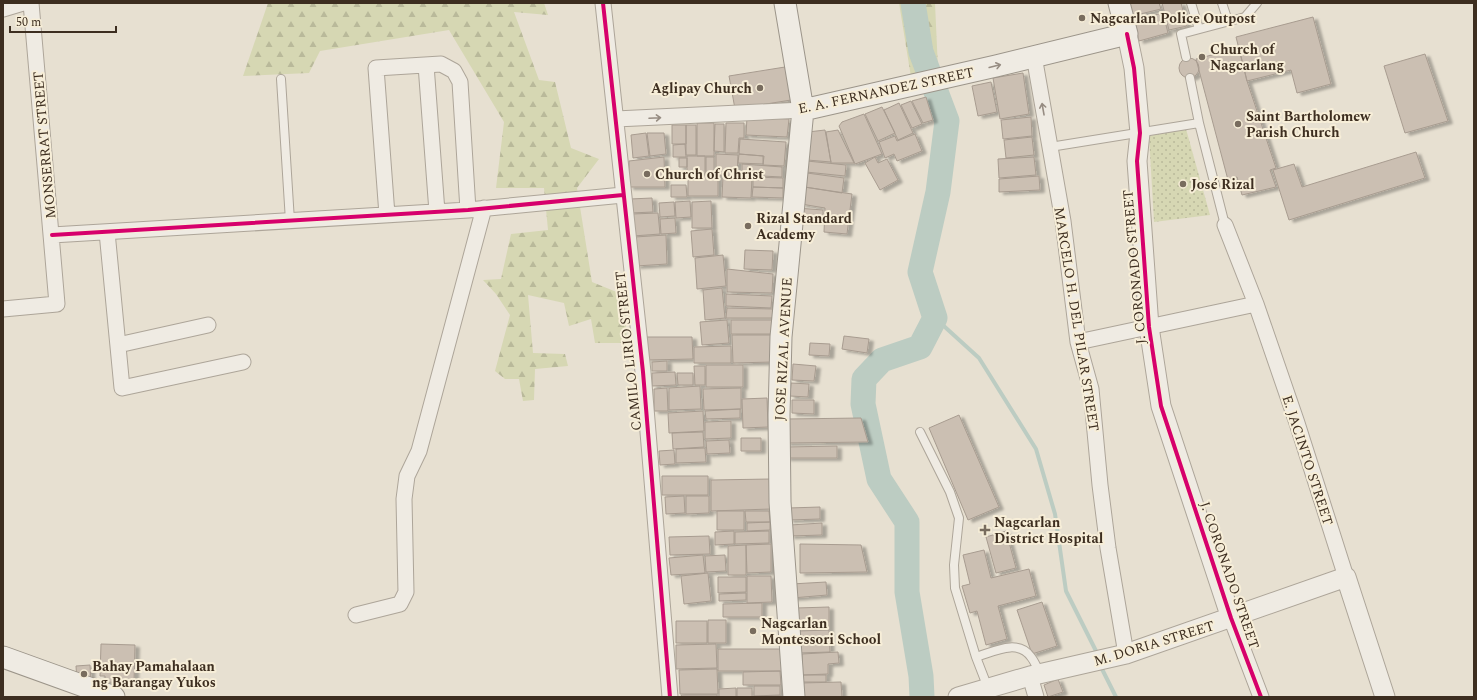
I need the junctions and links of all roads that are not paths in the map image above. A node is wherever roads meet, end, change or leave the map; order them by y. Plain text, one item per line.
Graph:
1 (23, 3) edge
2 (31, 3) edge
3 (603, 3) edge
4 (785, 3) edge
5 (1119, 3) edge
6 (1191, 3) edge
7 (1222, 3) edge
8 (1257, 3) edge
9 (3, 9) edge
10 (1228, 21) junction
11 (1199, 29) junction
12 (1127, 34) junction
13 (1034, 56) junction
14 (1186, 57) dead end
15 (426, 65) junction
16 (1190, 78) dead end
17 (281, 79) dead end
18 (803, 110) junction
19 (616, 119) junction
20 (1199, 123) junction
21 (1140, 134) junction
22 (1050, 147) junction
23 (623, 195) junction
24 (484, 208) junction
25 (468, 210) junction
26 (437, 212) junction
27 (387, 215) junction
28 (290, 220) junction
29 (1225, 225) joint
30 (108, 232) junction
31 (52, 235) junction
32 (1256, 304) junction
33 (3, 308) edge
34 (208, 325) dead end
35 (1149, 327) junction
36 (1078, 342) junction
37 (118, 345) junction
38 (243, 362) dead end
39 (920, 432) dead end
40 (1346, 577) junction
41 (356, 615) dead end
42 (1231, 618) junction
43 (1126, 654) junction
44 (3, 656) edge
45 (976, 657) junction
46 (1035, 675) junction
47 (988, 688) junction
48 (114, 697) edge
49 (670, 697) edge
50 (794, 697) edge
51 (958, 697) edge
52 (1036, 697) edge
53 (1261, 697) edge
54 (1385, 697) edge

1 - 9 street
2 - 31 street, MONSERRAT STREET
3 - 19 street, CAMILO LIRIO STREET
4 - 18 main road, JOSE RIZAL AVENUE
5 - 12 main road, J. CORONADO STREET
6 - 11 lane
7 - 10 lane
8 - 10 lane
10 - 11 lane
11 - 14 lane
12 - 13 main road, E. A. FERNANDEZ STREET
12 - 21 street, J. CORONADO STREET
18 -> 13 main road, E. A. FERNANDEZ STREET
22 -> 13 street, MARCELO H. DEL PILAR STREET
15 - 25 street
15 - 26 street
15 - 27 street
16 - 20 lane
17 - 28 lane
19 -> 18 street, E. A. FERNANDEZ STREET
18 - 50 main road, JOSE RIZAL AVENUE
19 - 23 street, CAMILO LIRIO STREET
20 - 21 lane
20 - 29 lane
21 - 22 lane
21 - 35 street, J. CORONADO STREET
22 - 36 street, MARCELO H. DEL PILAR STREET
23 - 24 street
23 - 49 street, CAMILO LIRIO STREET
24 - 25 street
24 - 41 street
25 - 26 street
26 - 27 street
27 - 28 street
28 - 30 street
29 - 32 street, E. JACINTO STREET
30 - 31 street
30 - 37 street
31 - 33 street, MONSERRAT STREET
32 - 35 street
32 - 40 street, E. JACINTO STREET
34 - 37 street
35 - 36 street
35 - 42 street, J. CORONADO STREET
36 - 43 street, MARCELO H. DEL PILAR STREET
37 - 38 street
39 - 45 lane
40 - 42 street, M. DORIA STREET
40 - 54 street, E. JACINTO STREET
42 - 43 street, M. DORIA STREET
42 - 53 street, J. CORONADO STREET
43 - 46 street, M. DORIA STREET
44 - 48 main road
45 - 46 lane
45 - 47 lane
46 - 47 street, M. DORIA STREET
46 - 52 street
47 - 51 street, M. DORIA STREET

